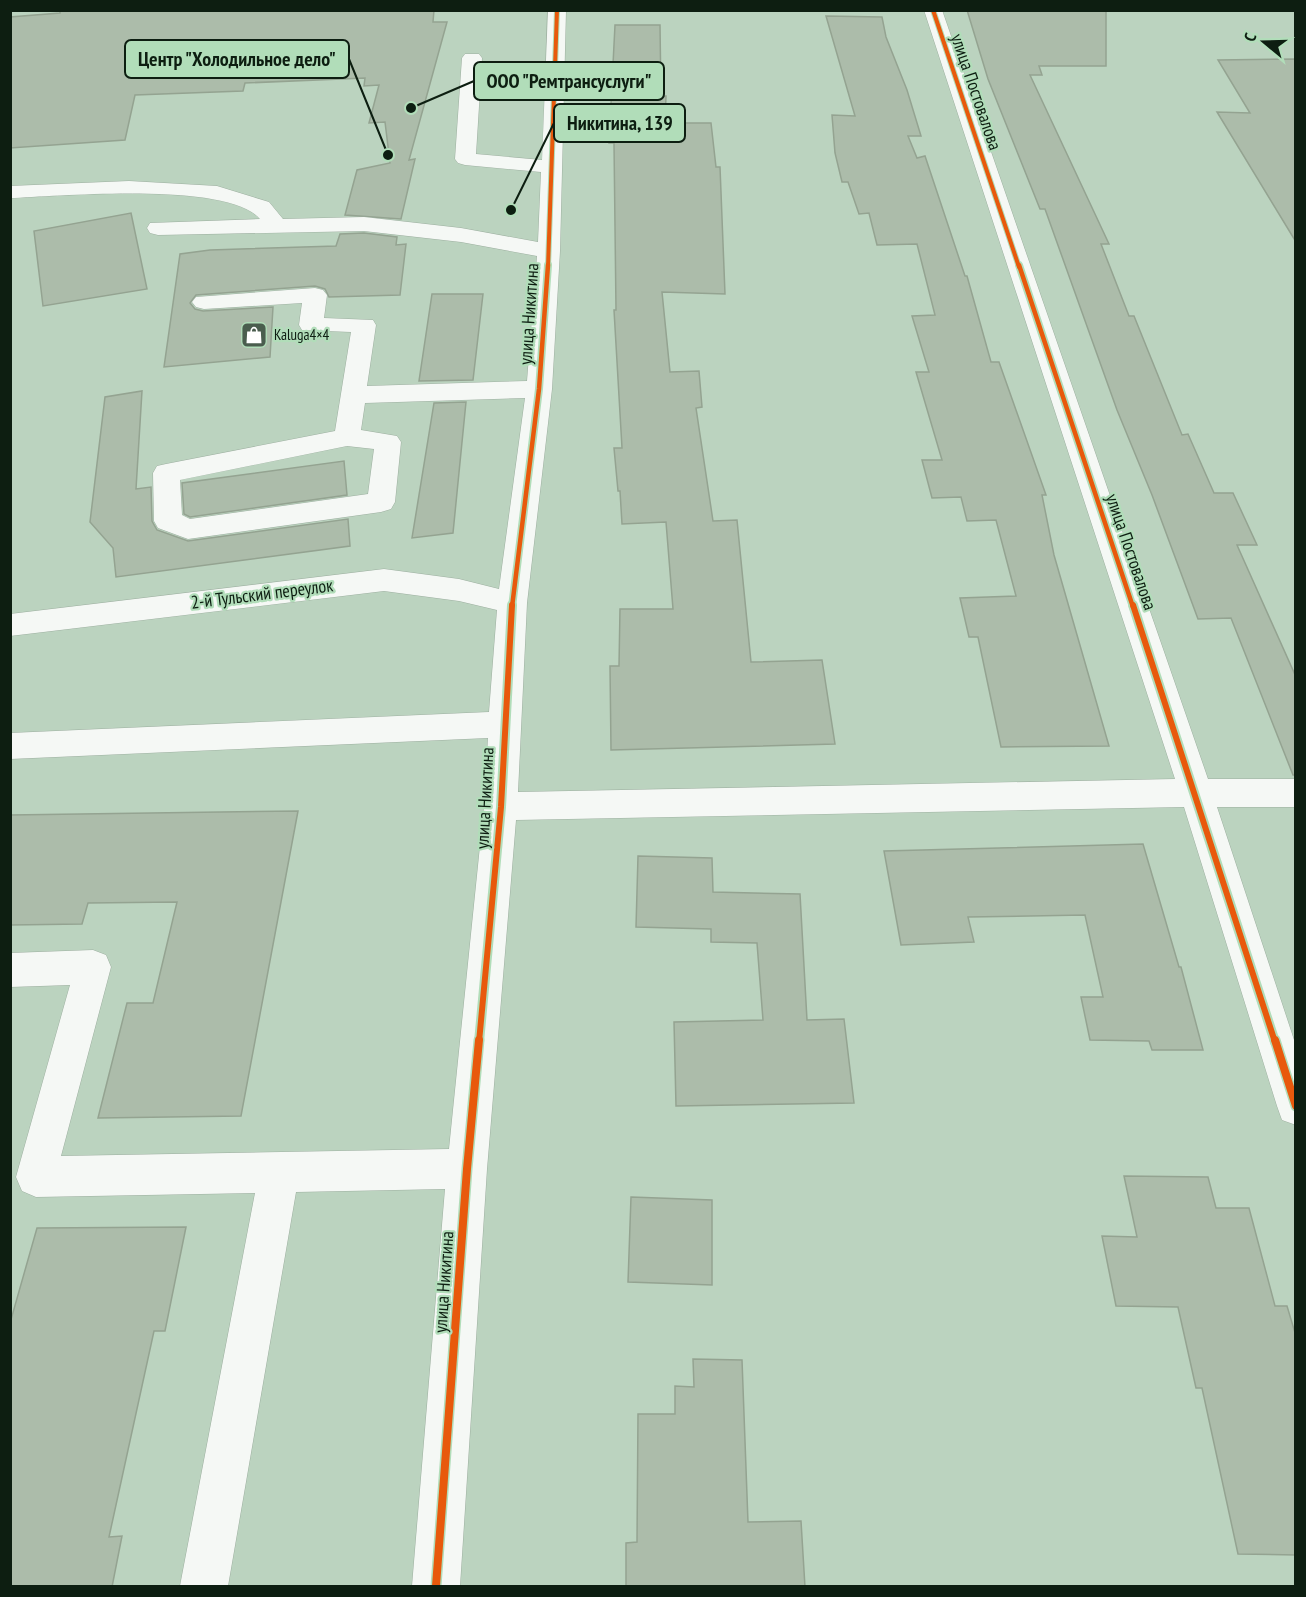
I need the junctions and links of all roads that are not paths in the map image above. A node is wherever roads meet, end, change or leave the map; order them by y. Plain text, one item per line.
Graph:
1 (557, 10) edge
2 (933, 10) edge
3 (472, 58) dead end
4 (552, 167) junction
5 (10, 192) edge
6 (276, 225) junction
7 (158, 228) dead end
8 (549, 251) junction
9 (204, 302) dead end
10 (539, 390) junction
11 (353, 395) junction
12 (347, 437) junction
13 (513, 603) junction
14 (10, 625) edge
15 (504, 724) junction
16 (10, 746) edge
17 (1196, 792) junction
18 (1296, 793) edge
19 (501, 807) junction
20 (10, 970) edge
21 (1296, 1106) edge
22 (467, 1169) junction
23 (279, 1172) junction
24 (204, 1587) edge
25 (436, 1587) edge

1 - 4 street, улица Никитина
2 - 17 street, улица Постовалова
3 - 4 street
4 - 8 street, улица Никитина
5 - 6 street
6 - 7 street
6 - 8 street
8 - 10 street, улица Никитина
9 - 11 street
10 - 11 street
10 - 13 street, улица Никитина
11 - 12 street
12 - 12 street
13 - 14 street, 2-й Тульский переулок
13 - 15 street, улица Никитина
15 - 16 street
15 - 19 street, улица Никитина
17 - 18 street
17 - 19 street
17 - 21 street, улица Постовалова
19 - 22 street, улица Никитина
20 - 23 street
22 - 23 street
22 - 25 street, улица Никитина
23 - 24 street

